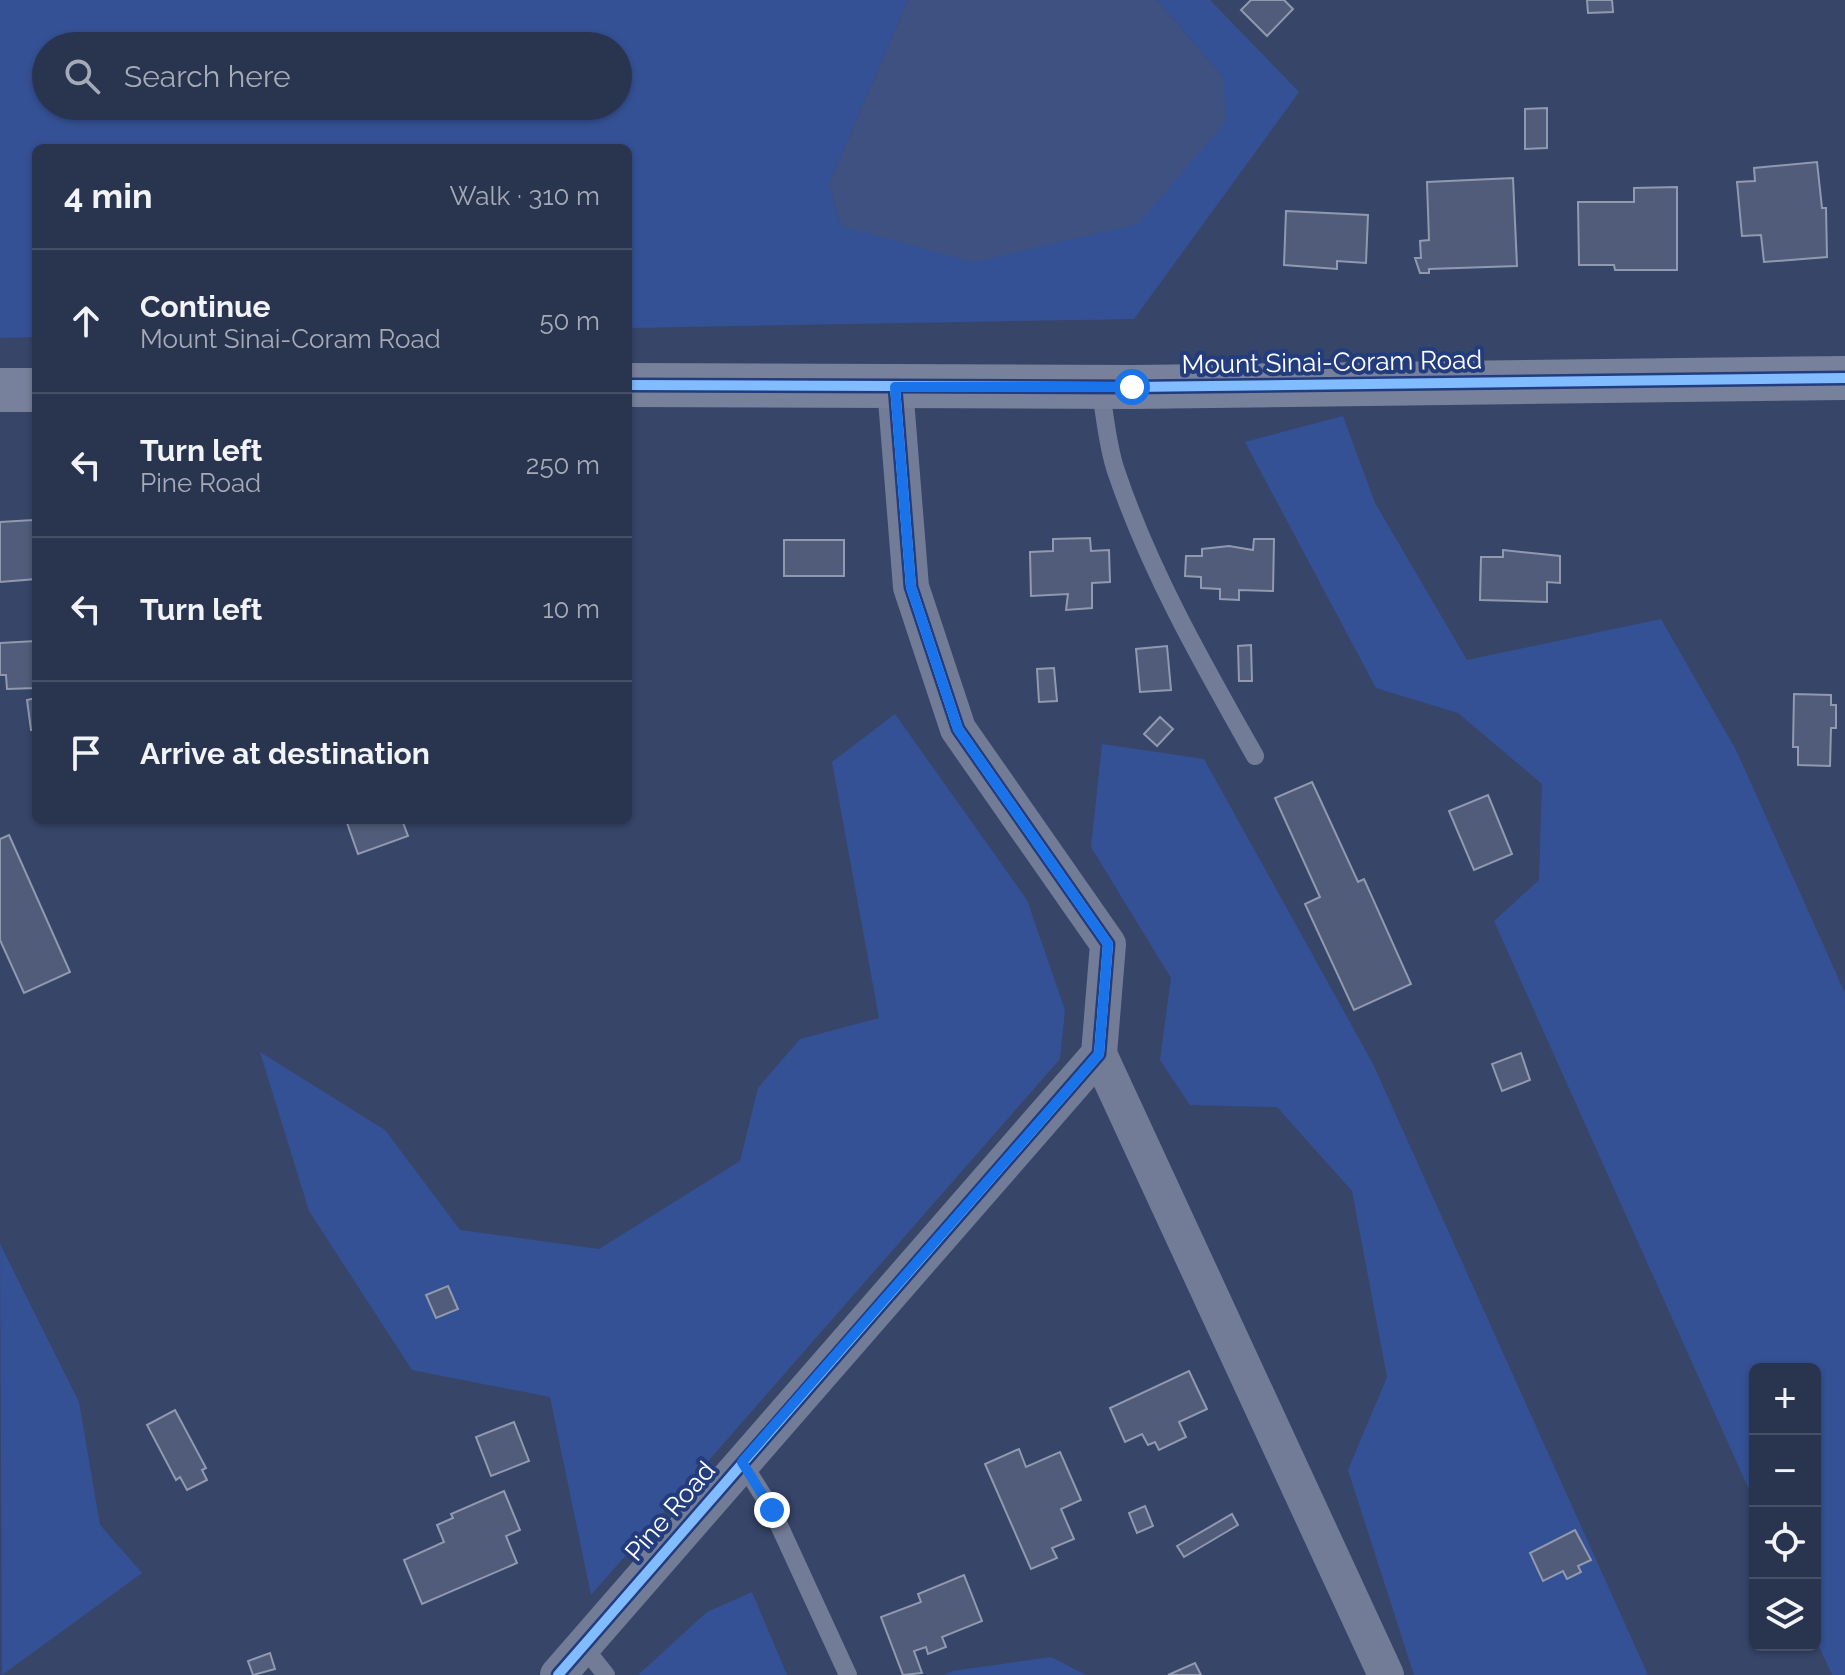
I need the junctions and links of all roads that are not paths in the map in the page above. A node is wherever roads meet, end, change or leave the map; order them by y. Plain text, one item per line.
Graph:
1 (1845, 378) edge
2 (632, 385) edge
3 (895, 387) junction
4 (1100, 387) junction
5 (0, 390) edge
6 (32, 390) edge
7 (1255, 756) dead end
8 (1099, 1054) junction
9 (742, 1462) junction
10 (583, 1646) junction
11 (558, 1675) edge
12 (606, 1675) edge
13 (848, 1675) edge
14 (1386, 1675) edge

1 - 4 main road, Mount Sinai-Coram Road
2 - 3 main road, Mount Sinai-Coram Road
3 - 4 main road, Mount Sinai-Coram Road
3 - 8 street
4 - 7 lane
5 - 6 main road
8 - 9 street, Pine Road
8 - 14 street
9 - 10 street, Pine Road
9 - 13 lane
10 - 11 street, Pine Road
10 - 12 lane

